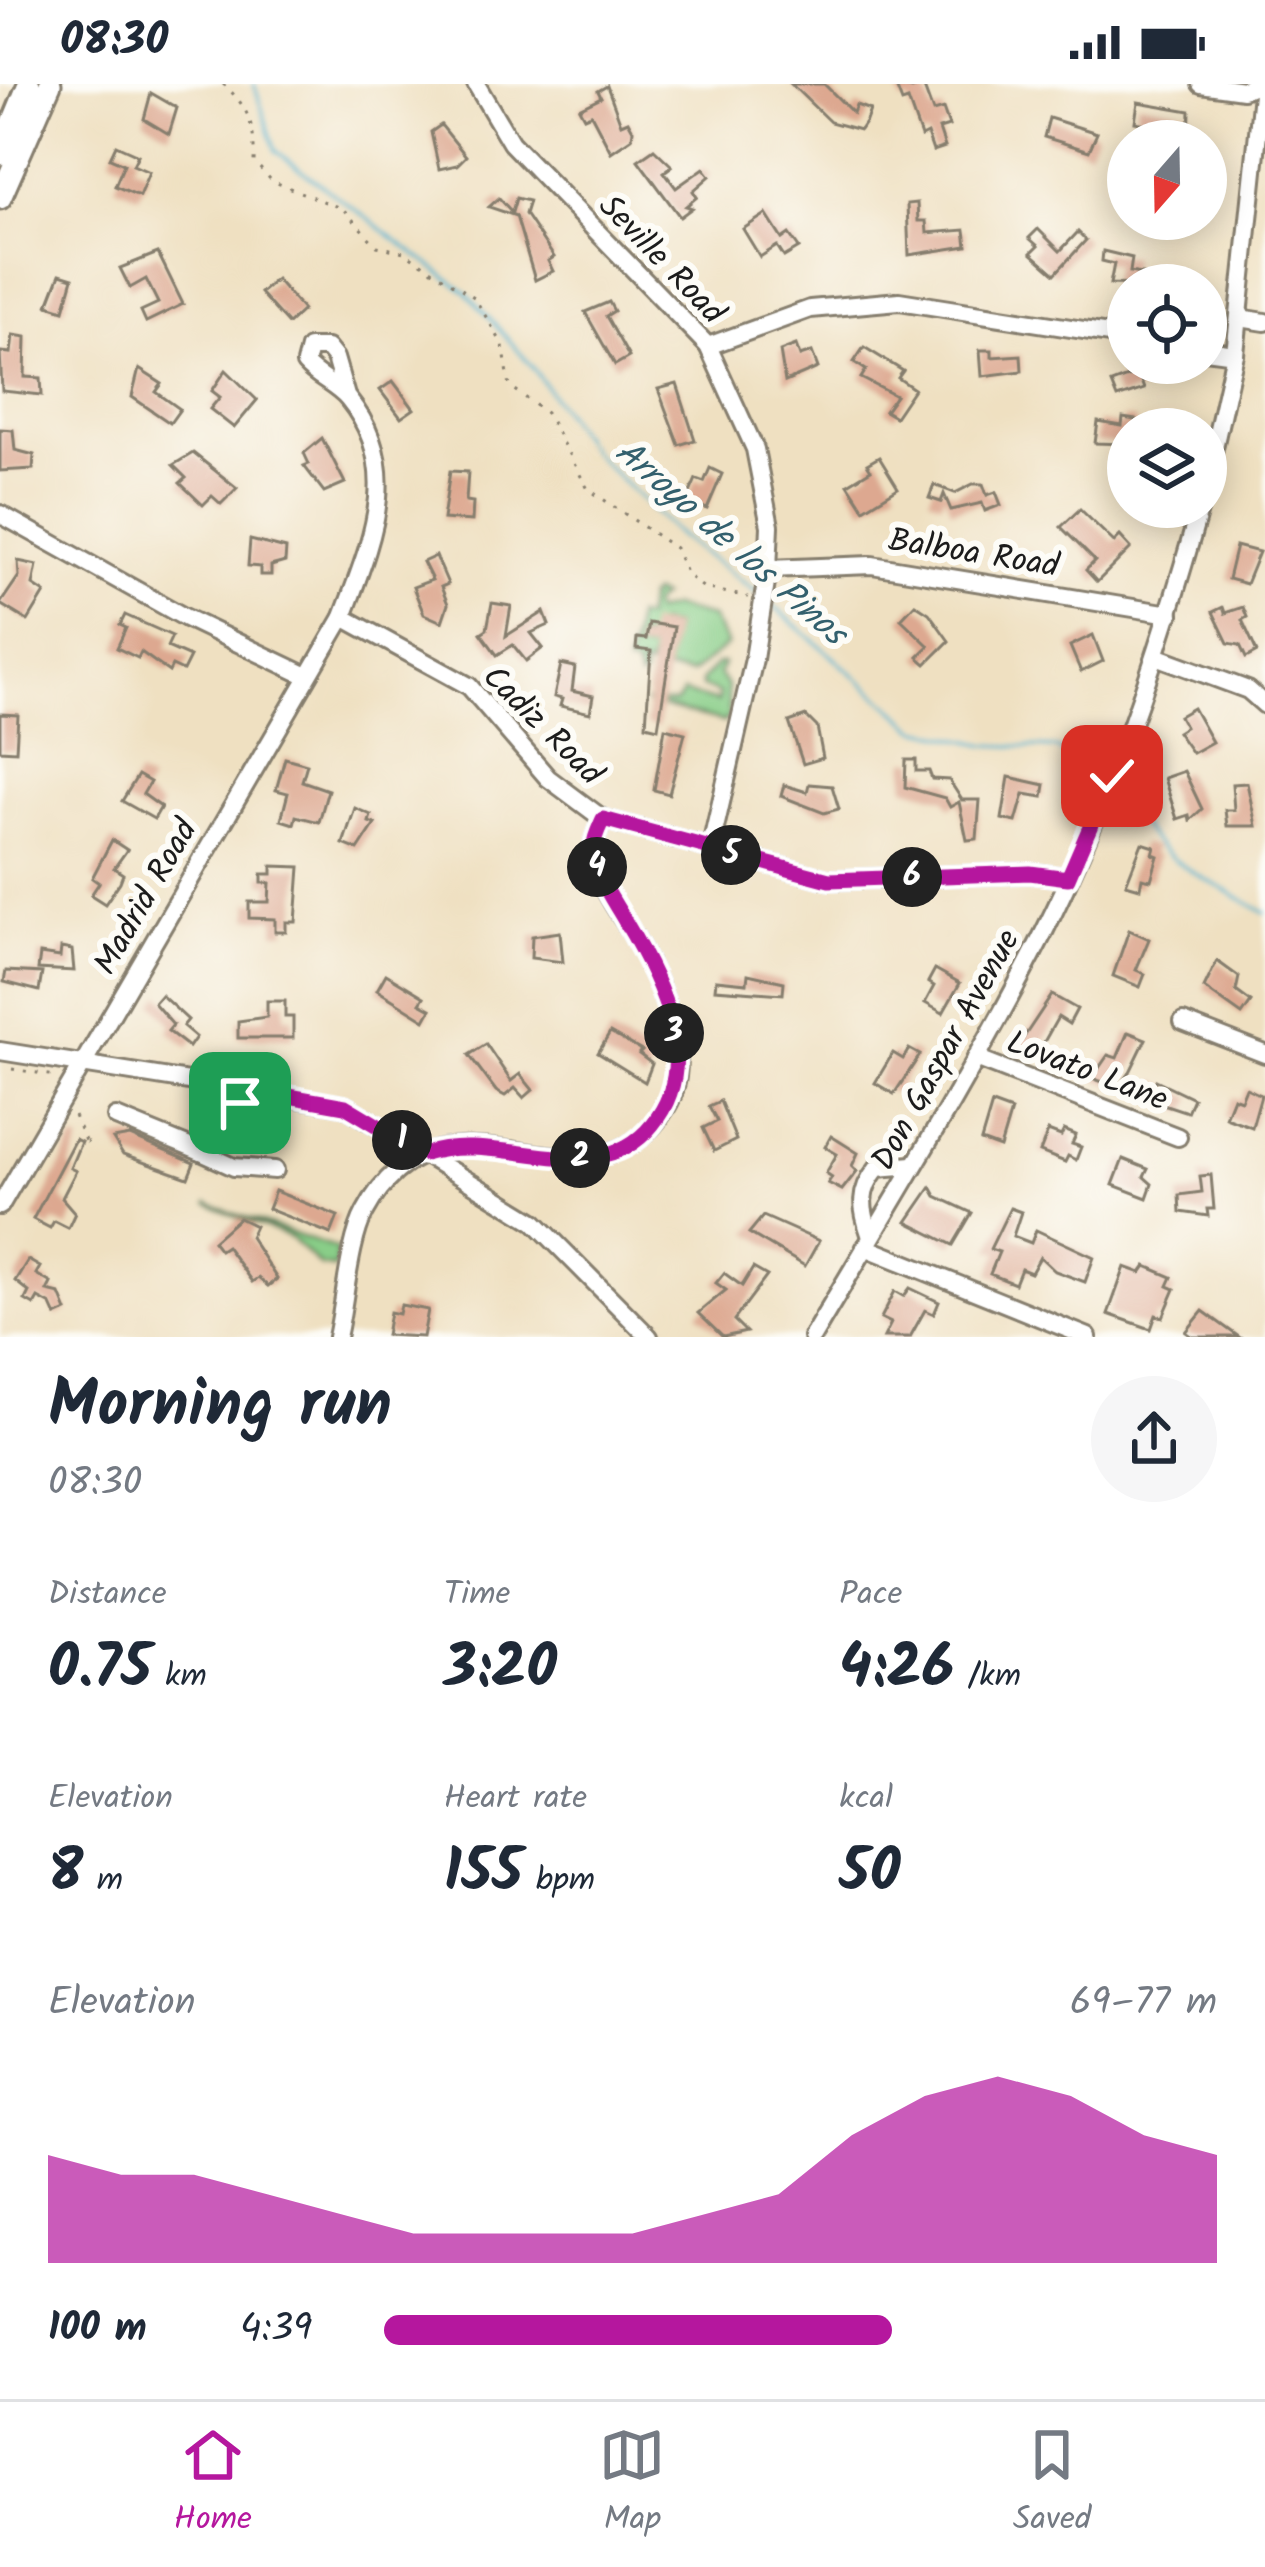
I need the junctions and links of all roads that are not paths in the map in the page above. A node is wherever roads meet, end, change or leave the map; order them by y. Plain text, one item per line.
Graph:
1 (29, 84) edge
2 (50, 84) edge
3 (476, 84) edge
4 (1201, 84) edge
5 (1260, 84) edge
6 (0, 154) edge
7 (0, 198) edge
8 (1240, 318) junction
9 (1265, 322) edge
10 (1107, 334) edge
11 (708, 346) junction
12 (1227, 353) edge
13 (1235, 354) junction
14 (346, 396) dead end
15 (1223, 408) edge
16 (0, 514) edge
17 (1194, 528) edge
18 (768, 569) junction
19 (1170, 614) junction
20 (343, 617) junction
21 (1156, 656) junction
22 (307, 676) junction
23 (1265, 704) edge
24 (603, 819) junction
25 (710, 850) junction
26 (1068, 878) junction
27 (1183, 1022) dead end
28 (0, 1052) edge
29 (1265, 1054) edge
30 (976, 1058) junction
31 (81, 1064) junction
32 (244, 1088) junction
33 (116, 1117) dead end
34 (1178, 1136) dead end
35 (199, 1151) junction
36 (425, 1154) junction
37 (913, 1166) junction
38 (274, 1170) dead end
39 (0, 1206) edge
40 (868, 1242) junction
41 (337, 1337) edge
42 (649, 1337) edge
43 (812, 1337) edge
44 (1088, 1337) edge

1 - 6 main road
2 - 7 main road
3 - 11 street, Seville Road
4 - 5 street
5 - 8 street
8 - 9 street
8 - 13 street
10 - 11 street
11 - 18 street, Seville Road
12 - 13 street
13 - 15 street
14 - 20 street, Madrid Road
16 - 22 street
17 - 19 street, Don Gaspar Avenue
18 - 19 street, Balboa Road
18 - 25 street, Seville Road
19 - 21 street, Don Gaspar Avenue
20 - 22 street, Madrid Road
20 - 24 street, Cadiz Road
21 - 23 street
21 - 26 street, Don Gaspar Avenue
22 - 31 street, Madrid Road
24 - 25 street, Cadiz Road
24 - 36 street
25 - 26 street, Cadiz Road
26 - 30 street, Don Gaspar Avenue
27 - 29 street
28 - 31 street
30 - 34 street, Lovato Lane
30 - 37 street, Don Gaspar Avenue
31 - 32 street
31 - 39 street, Madrid Road
32 - 35 street
32 - 36 street
33 - 35 street
35 - 38 street
36 - 41 street
36 - 42 street
37 - 40 street, Don Gaspar Avenue
37 - 40 street
40 - 43 street, Don Gaspar Avenue
40 - 44 street

